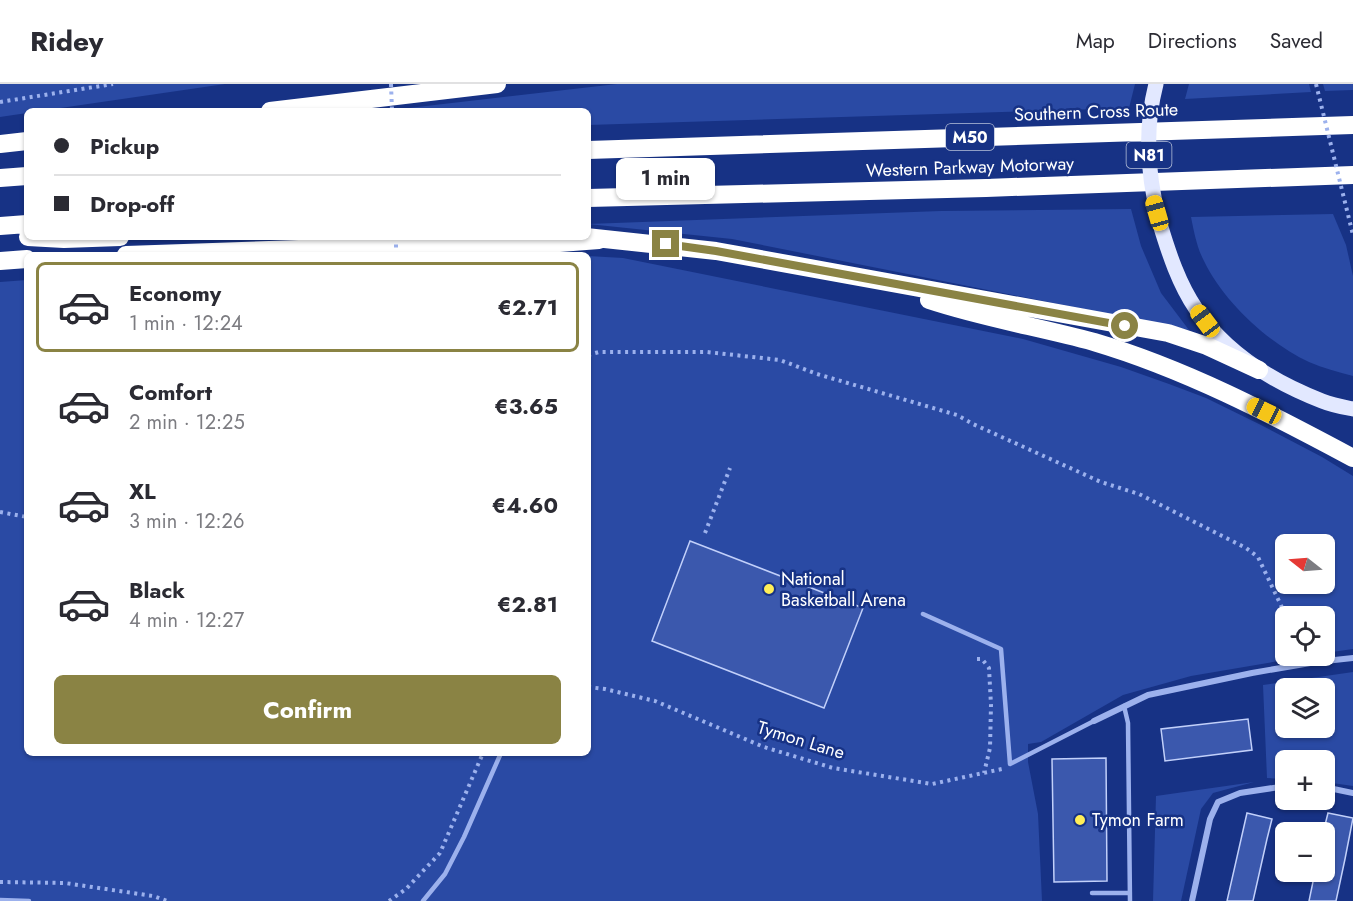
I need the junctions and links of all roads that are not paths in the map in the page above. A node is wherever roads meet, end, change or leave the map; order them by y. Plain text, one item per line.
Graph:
1 (497, 84) edge
2 (1156, 84) edge
3 (295, 108) edge
4 (1353, 125) edge
5 (24, 141) edge
6 (0, 144) edge
7 (591, 150) edge
8 (1353, 175) edge
9 (24, 176) edge
10 (0, 178) edge
11 (591, 198) edge
12 (24, 224) edge
13 (0, 226) edge
14 (0, 236) edge
15 (24, 237) edge
16 (591, 237) edge
17 (613, 239) junction
18 (213, 252) edge
19 (24, 259) edge
20 (0, 261) edge
21 (869, 279) junction
22 (1259, 370) junction
23 (1353, 409) edge
24 (1353, 458) edge
25 (923, 615) dead end
26 (1353, 658) edge
27 (1124, 705) junction
28 (1094, 721) joint
29 (500, 756) edge
30 (1275, 788) edge
31 (1335, 789) edge
32 (1353, 793) edge
33 (1092, 893) dead end
34 (1130, 893) junction
35 (0, 900) edge
36 (29, 901) edge
37 (423, 901) edge
38 (1130, 901) edge
39 (1192, 901) edge

1 - 3 highway
2 - 22 main road, N81, bridge
4 - 7 highway, Southern Cross Route / M50
5 - 6 highway
8 - 11 highway, Western Parkway Motorway
9 - 10 highway
12 - 13 highway
14 - 15 highway
16 - 17 highway
17 - 18 highway
17 - 21 highway
19 - 20 highway
21 - 22 highway
21 - 24 highway
22 - 23 main road, N81
25 - 28 lane
26 - 27 street
27 - 28 street
27 - 34 lane
29 - 37 lane
30 - 39 street
31 - 32 street
33 - 34 lane
34 - 38 lane
35 - 36 lane

